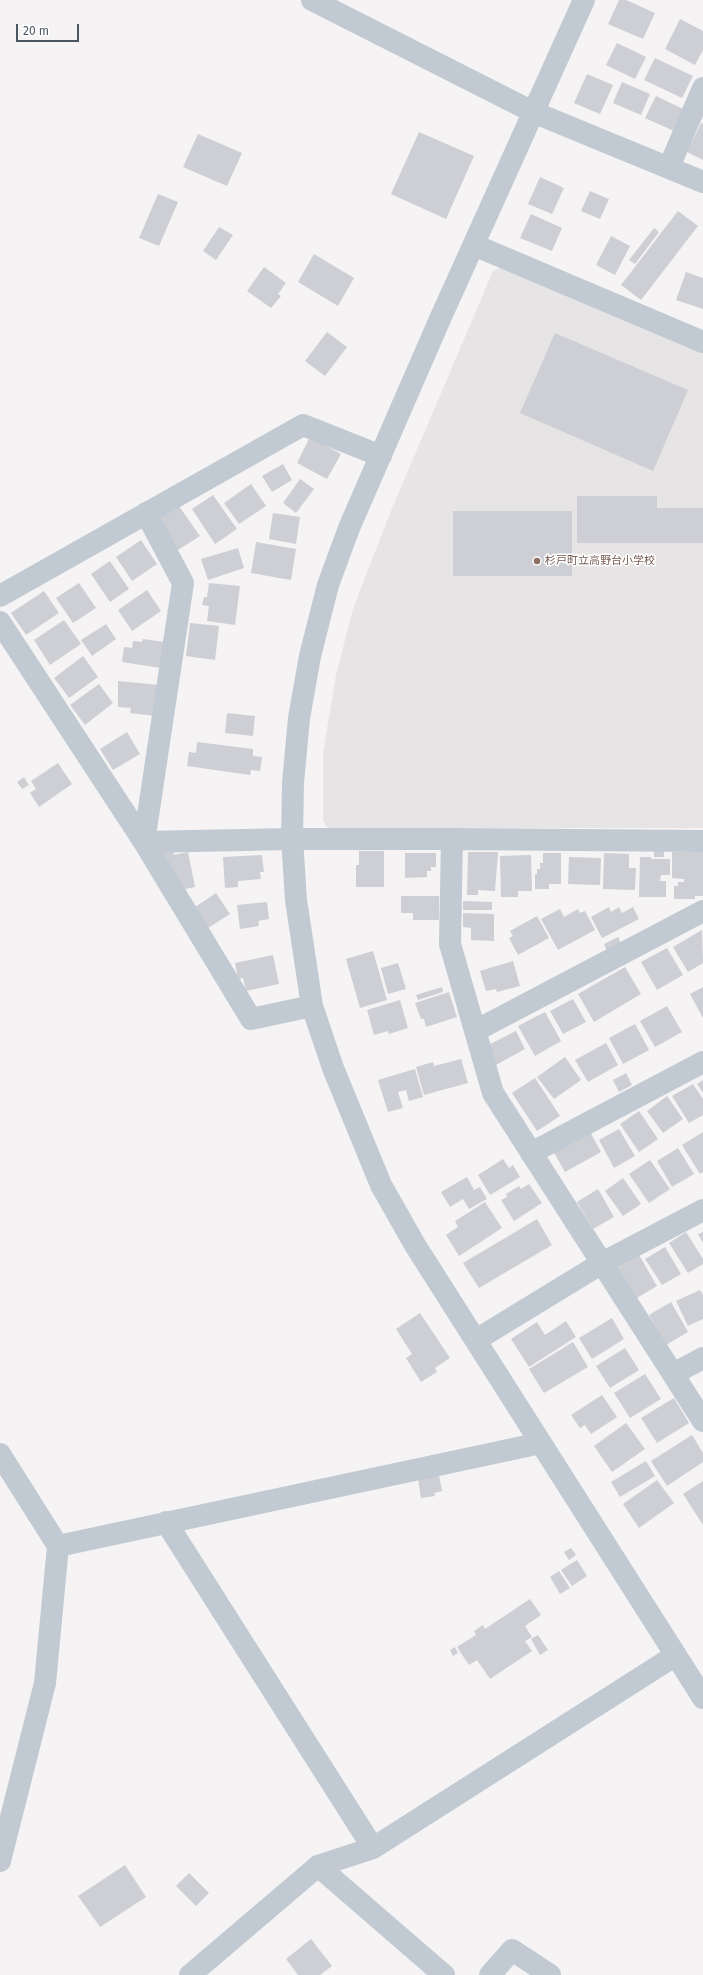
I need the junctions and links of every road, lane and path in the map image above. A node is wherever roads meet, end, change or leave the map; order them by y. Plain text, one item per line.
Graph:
1 (312, 0) edge
2 (584, 0) edge
3 (703, 88) edge
4 (533, 112) junction
5 (669, 167) junction
6 (703, 182) edge
7 (474, 245) junction
8 (703, 342) edge
9 (381, 456) junction
10 (146, 513) junction
11 (0, 596) edge
12 (0, 622) edge
13 (292, 839) junction
14 (452, 839) junction
15 (703, 841) edge
16 (144, 842) junction
17 (703, 912) edge
18 (312, 1006) junction
19 (475, 1031) junction
20 (703, 1062) edge
21 (531, 1153) junction
22 (703, 1210) edge
23 (602, 1263) junction
24 (476, 1340) junction
25 (703, 1358) edge
26 (673, 1374) junction
27 (703, 1421) edge
28 (541, 1443) junction
29 (0, 1454) edge
30 (166, 1522) junction
31 (58, 1546) junction
32 (676, 1655) junction
33 (696, 1672) edge
34 (703, 1698) edge
35 (373, 1848) junction
36 (0, 1861) edge
37 (318, 1866) junction
38 (190, 1975) edge
39 (444, 1975) edge
40 (490, 1975) edge
41 (550, 1975) edge

1 - 4 street
2 - 4 street
3 - 5 street
4 - 5 street
4 - 7 street
5 - 6 street
7 - 8 street
7 - 9 street
9 - 10 street
9 - 13 street
10 - 11 street
10 - 16 street
12 - 16 street
13 - 14 street
13 - 16 street
13 - 18 street
14 - 15 street
14 - 19 street
16 - 18 street
17 - 19 street
18 - 24 street
19 - 21 street
20 - 21 street
21 - 23 street
22 - 23 street
23 - 24 street
23 - 26 street
24 - 28 street
25 - 26 street
26 - 27 street
28 - 30 street
28 - 32 street
29 - 31 street
30 - 31 street
30 - 35 street
31 - 36 street
32 - 33 street
32 - 35 street
33 - 34 street
35 - 37 street
37 - 38 street
37 - 39 street
40 - 41 street

